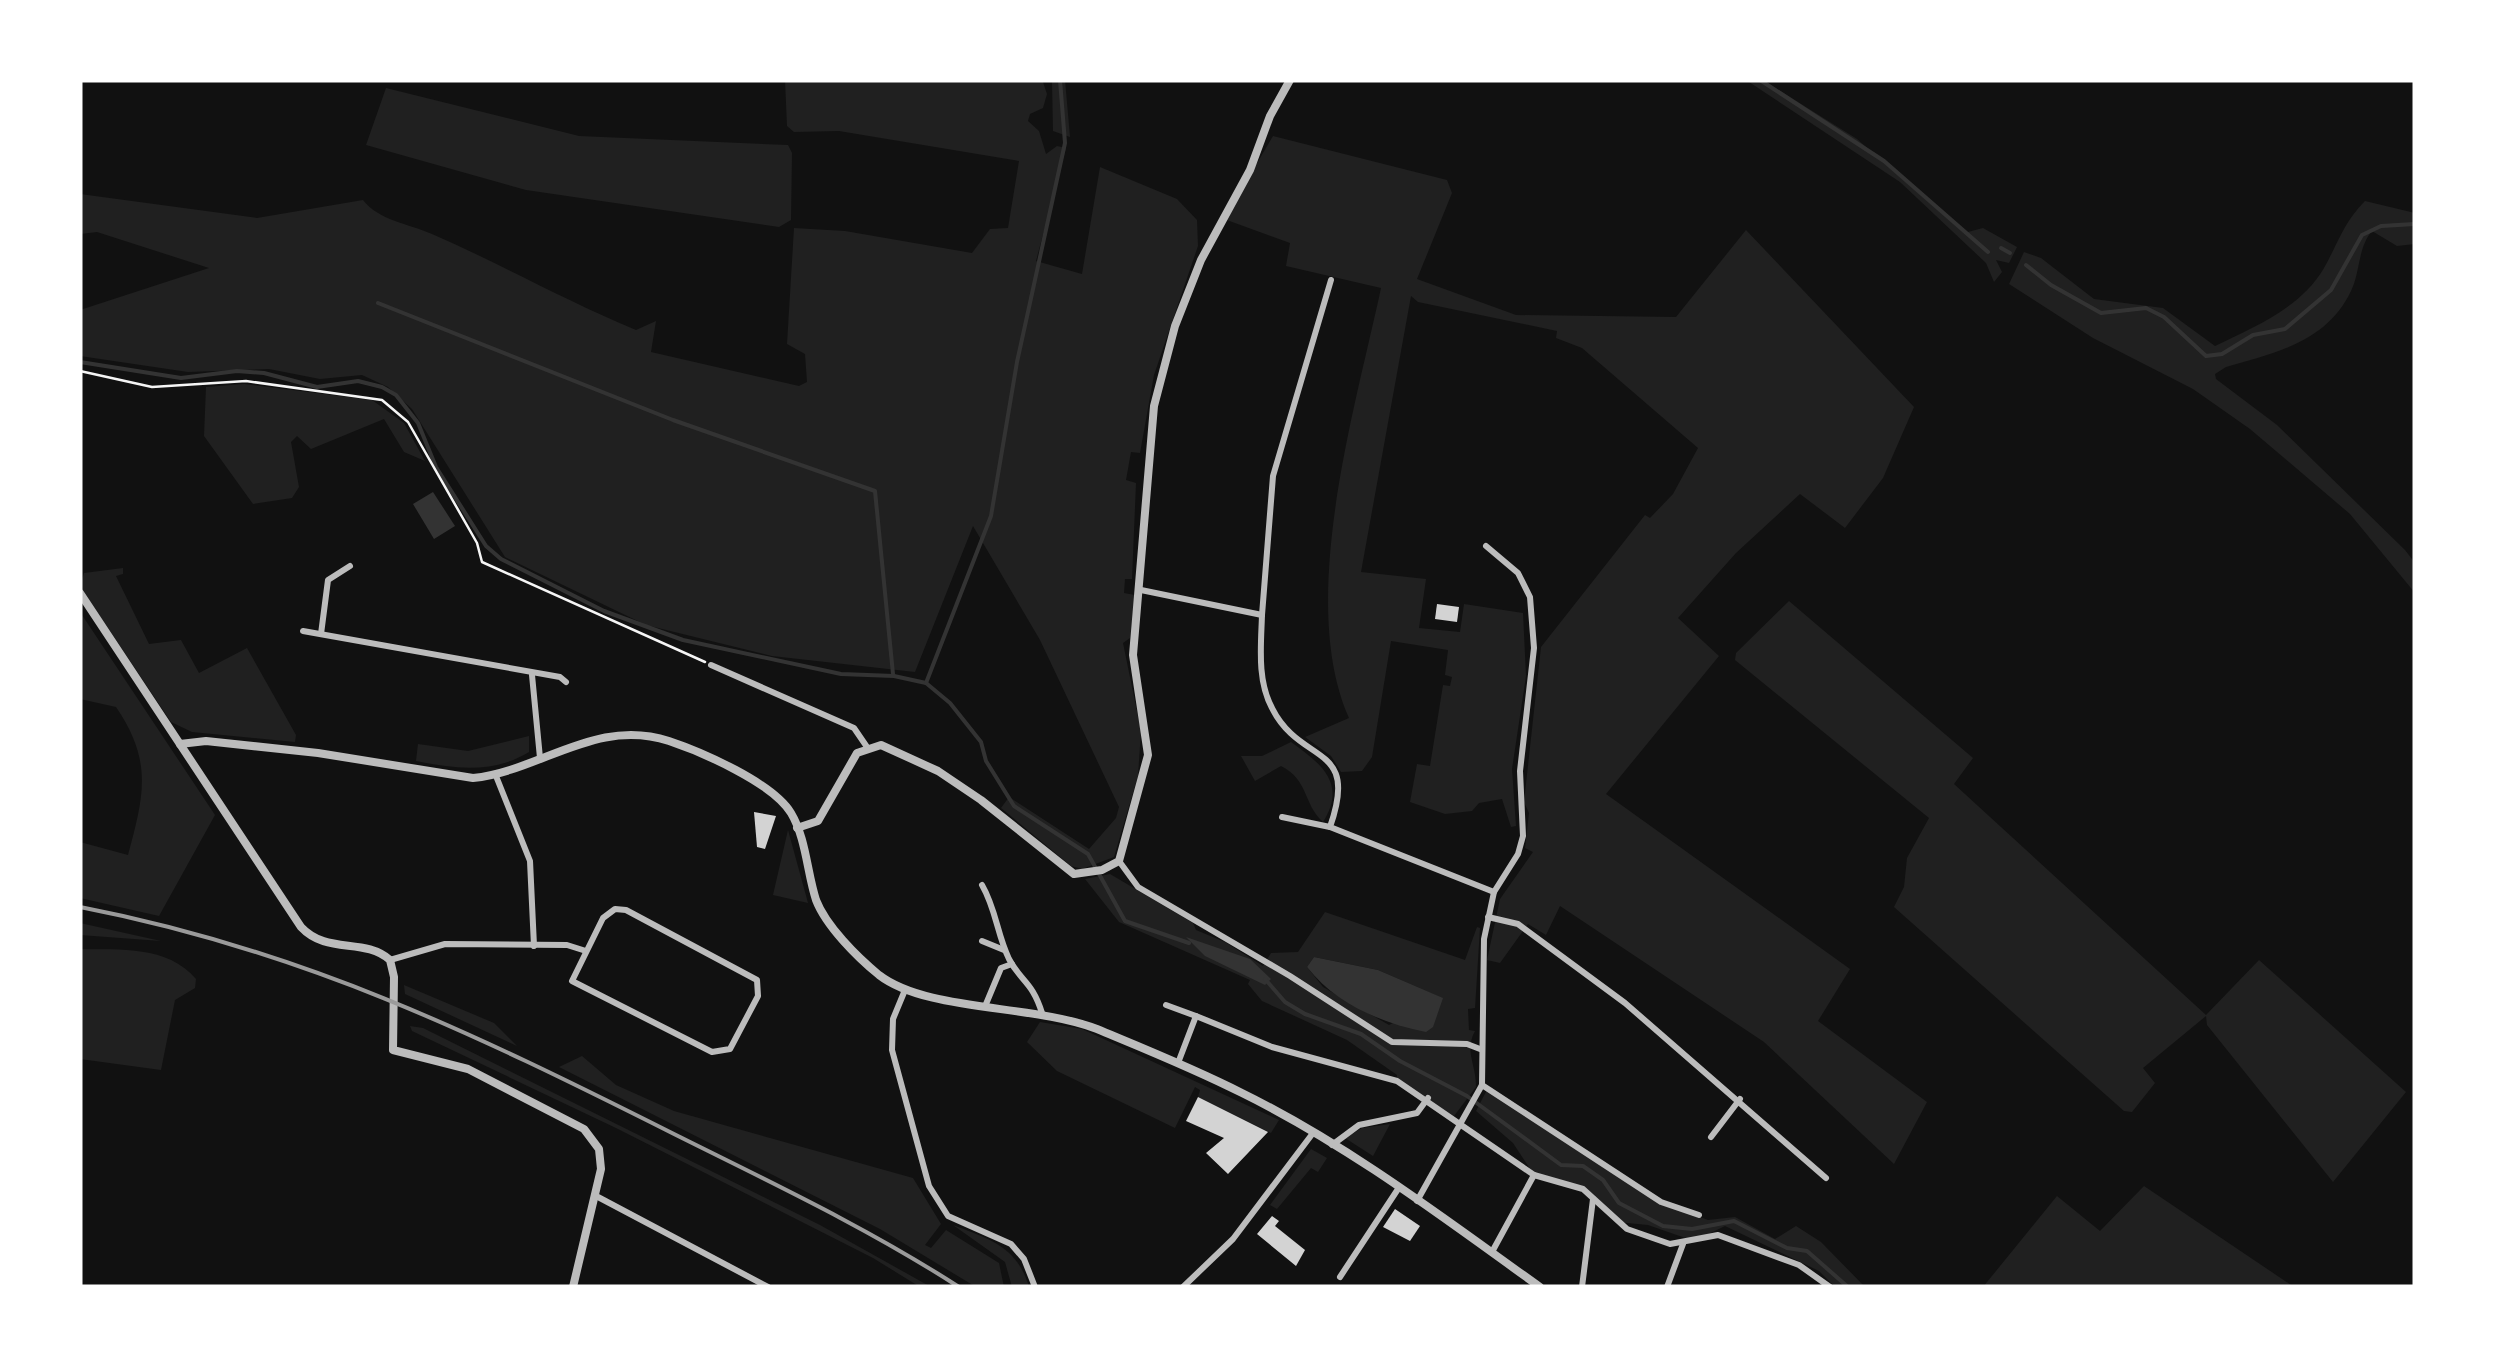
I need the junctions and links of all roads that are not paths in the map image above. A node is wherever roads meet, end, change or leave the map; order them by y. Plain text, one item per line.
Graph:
1 (1290, 80) edge
2 (1331, 280) dead end
3 (1486, 546) dead end
4 (350, 566) dead end
5 (1141, 590) junction
6 (80, 594) edge
7 (1262, 615) junction
8 (303, 631) dead end
9 (321, 634) junction
10 (712, 665) road end
11 (532, 674) junction
12 (566, 682) dead end
13 (180, 744) junction
14 (867, 747) junction
15 (540, 758) junction
16 (496, 776) junction
17 (1282, 817) dead end
18 (797, 828) junction
19 (1330, 828) junction
20 (1119, 861) junction
21 (982, 885) dead end
22 (1494, 892) junction
23 (1488, 918) junction
24 (982, 941) dead end
25 (534, 946) junction
26 (1006, 950) junction
27 (586, 951) junction
28 (390, 960) junction
29 (1012, 964) junction
30 (906, 990) junction
31 (986, 1004) junction
32 (1166, 1005) dead end
33 (1042, 1012) junction
34 (1196, 1016) junction
35 (1480, 1049) junction
36 (1178, 1064) junction
37 (1481, 1089) junction
38 (1428, 1098) junction
39 (1740, 1099) junction
40 (1461, 1126) junction
41 (1314, 1133) junction
42 (1711, 1137) dead end
43 (1332, 1145) junction
44 (1534, 1176) junction
45 (1826, 1178) dead end
46 (1398, 1189) junction
47 (598, 1196) junction
48 (1593, 1198) junction
49 (1417, 1202) junction
50 (1698, 1215) dead end
51 (1683, 1244) junction
52 (1492, 1252) junction
53 (1340, 1277) dead end
54 (573, 1287) edge
55 (768, 1287) edge
56 (1035, 1287) edge
57 (1183, 1287) edge
58 (1540, 1287) edge
59 (1582, 1287) edge
60 (1666, 1287) edge
61 (1830, 1287) edge

1 - 5 street
2 - 7 street
3 - 22 street
4 - 9 street
5 - 7 street
5 - 20 street
6 - 13 street
7 - 19 street
8 - 9 street
9 - 11 street
10 - 14 street
11 - 12 street
11 - 15 street
13 - 16 street
13 - 28 street
14 - 18 street
14 - 20 street
15 - 16 street
15 - 18 street
16 - 25 street
17 - 19 street
18 - 30 street
19 - 22 street
20 - 35 street
21 - 26 street
22 - 23 street
23 - 35 street
23 - 39 street
24 - 26 street
25 - 27 street
25 - 28 street
26 - 29 street
27 - 27 street
28 - 47 street
29 - 31 street
29 - 33 street
30 - 31 street
30 - 56 street
31 - 33 street
32 - 34 street
33 - 36 street
34 - 36 street
34 - 38 street
35 - 37 street
36 - 41 street
37 - 40 street
37 - 50 street
38 - 40 street
38 - 43 street
39 - 42 street
39 - 45 street
40 - 44 street
40 - 49 street
41 - 43 street
41 - 57 street
43 - 46 street
44 - 48 street
44 - 52 street
46 - 49 street
46 - 53 street
47 - 54 street
47 - 55 street
48 - 51 street
48 - 59 street
49 - 52 street
51 - 60 street
51 - 61 street
52 - 58 street

